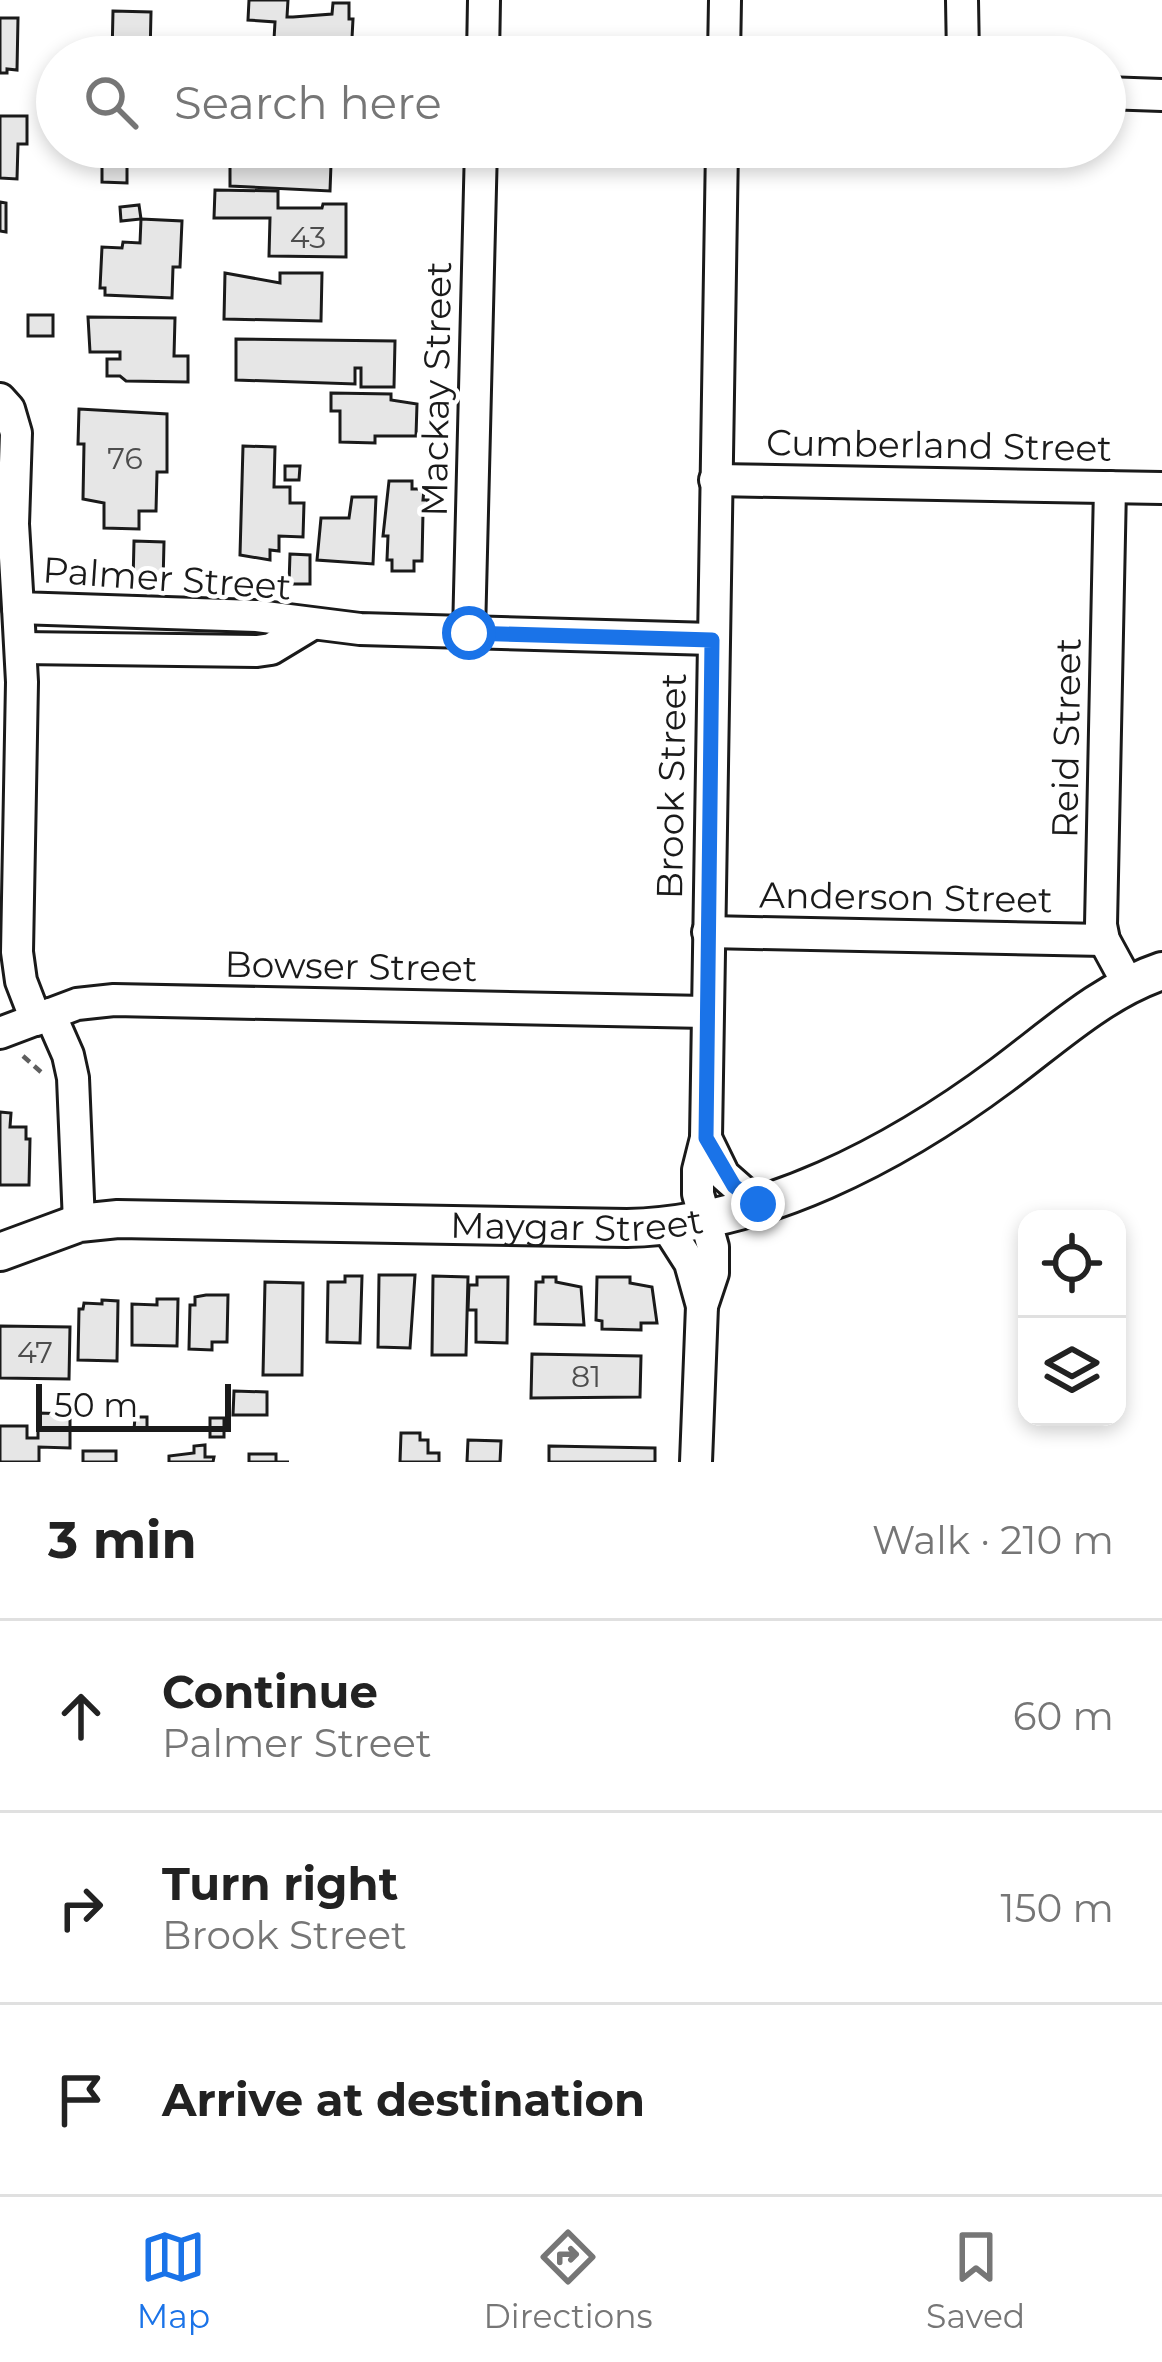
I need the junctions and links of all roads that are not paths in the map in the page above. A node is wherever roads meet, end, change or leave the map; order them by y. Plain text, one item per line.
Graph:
1 (484, 0) edge
2 (725, 0) edge
3 (965, 2) edge
4 (483, 36) edge
5 (724, 36) edge
6 (964, 36) edge
7 (1126, 94) edge
8 (1162, 95) edge
9 (480, 168) edge
10 (722, 168) edge
11 (0, 400) edge
12 (715, 480) junction
13 (1111, 487) junction
14 (1162, 488) edge
15 (18, 608) junction
16 (309, 626) junction
17 (469, 633) junction
18 (712, 640) junction
19 (21, 648) junction
20 (708, 932) junction
21 (1104, 940) junction
22 (1145, 978) edge
23 (706, 1012) junction
24 (43, 1017) junction
25 (8, 1042) edge
26 (706, 1138) junction
27 (758, 1204) junction
28 (706, 1221) junction
29 (79, 1223) junction
30 (667, 1227) junction
31 (0, 1252) edge
32 (702, 1306) junction
33 (696, 1462) edge

1 - 4 street
2 - 5 street
3 - 6 street
7 - 8 street
9 - 17 street, Mackay Street
10 - 12 street, Brook Street
11 - 15 street, Palmer Street
12 - 13 street, Cumberland Street
12 - 18 street, Brook Street
13 - 14 street, Cumberland Street
13 - 21 street, Reid Street
15 - 16 street, Palmer Street
15 - 19 street
16 - 17 street, Palmer Street
16 - 19 street, Palmer Street
17 - 18 street, Palmer Street
18 - 20 street, Brook Street
19 - 24 street
20 - 21 street, Anderson Street
20 - 23 street, Brook Street
21 - 22 street, Reid Street
22 - 27 main road, Maygar Street
23 - 24 street, Bowser Street
23 - 26 street, Brook Street
24 - 25 street, Bowser Street
24 - 29 street
26 - 27 street
26 - 28 street, Brook Street
27 - 28 main road, Maygar Street
28 - 30 main road, Maygar Street
28 - 32 street, Brook Street
29 - 30 main road, Maygar Street
29 - 31 main road, Maygar Street
30 - 32 street, Brook Street
32 - 33 street, Brook Street

